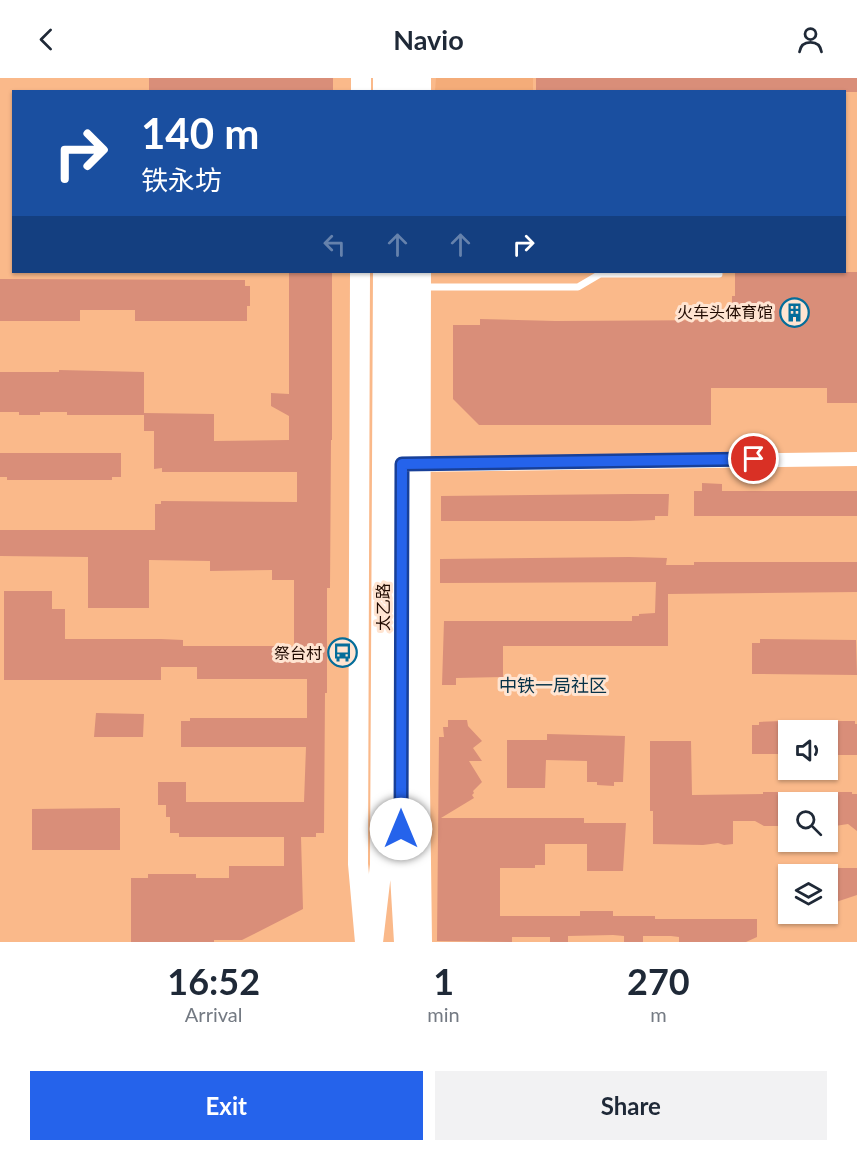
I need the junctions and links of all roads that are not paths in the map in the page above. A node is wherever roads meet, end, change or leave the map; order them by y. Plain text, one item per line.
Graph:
1 (360, 273) edge
2 (384, 273) edge
3 (402, 273) edge
4 (719, 274) dead end
5 (421, 279) edge
6 (857, 459) edge
7 (411, 465) junction
8 (365, 942) edge
9 (372, 942) edge
10 (405, 942) edge
11 (422, 942) edge

1 - 8 main road
2 - 9 main road, 太乙路
3 - 7 main road, 太乙路
4 - 5 lane
5 - 7 main road
6 - 7 street
7 - 10 main road, 太乙路
7 - 11 main road

